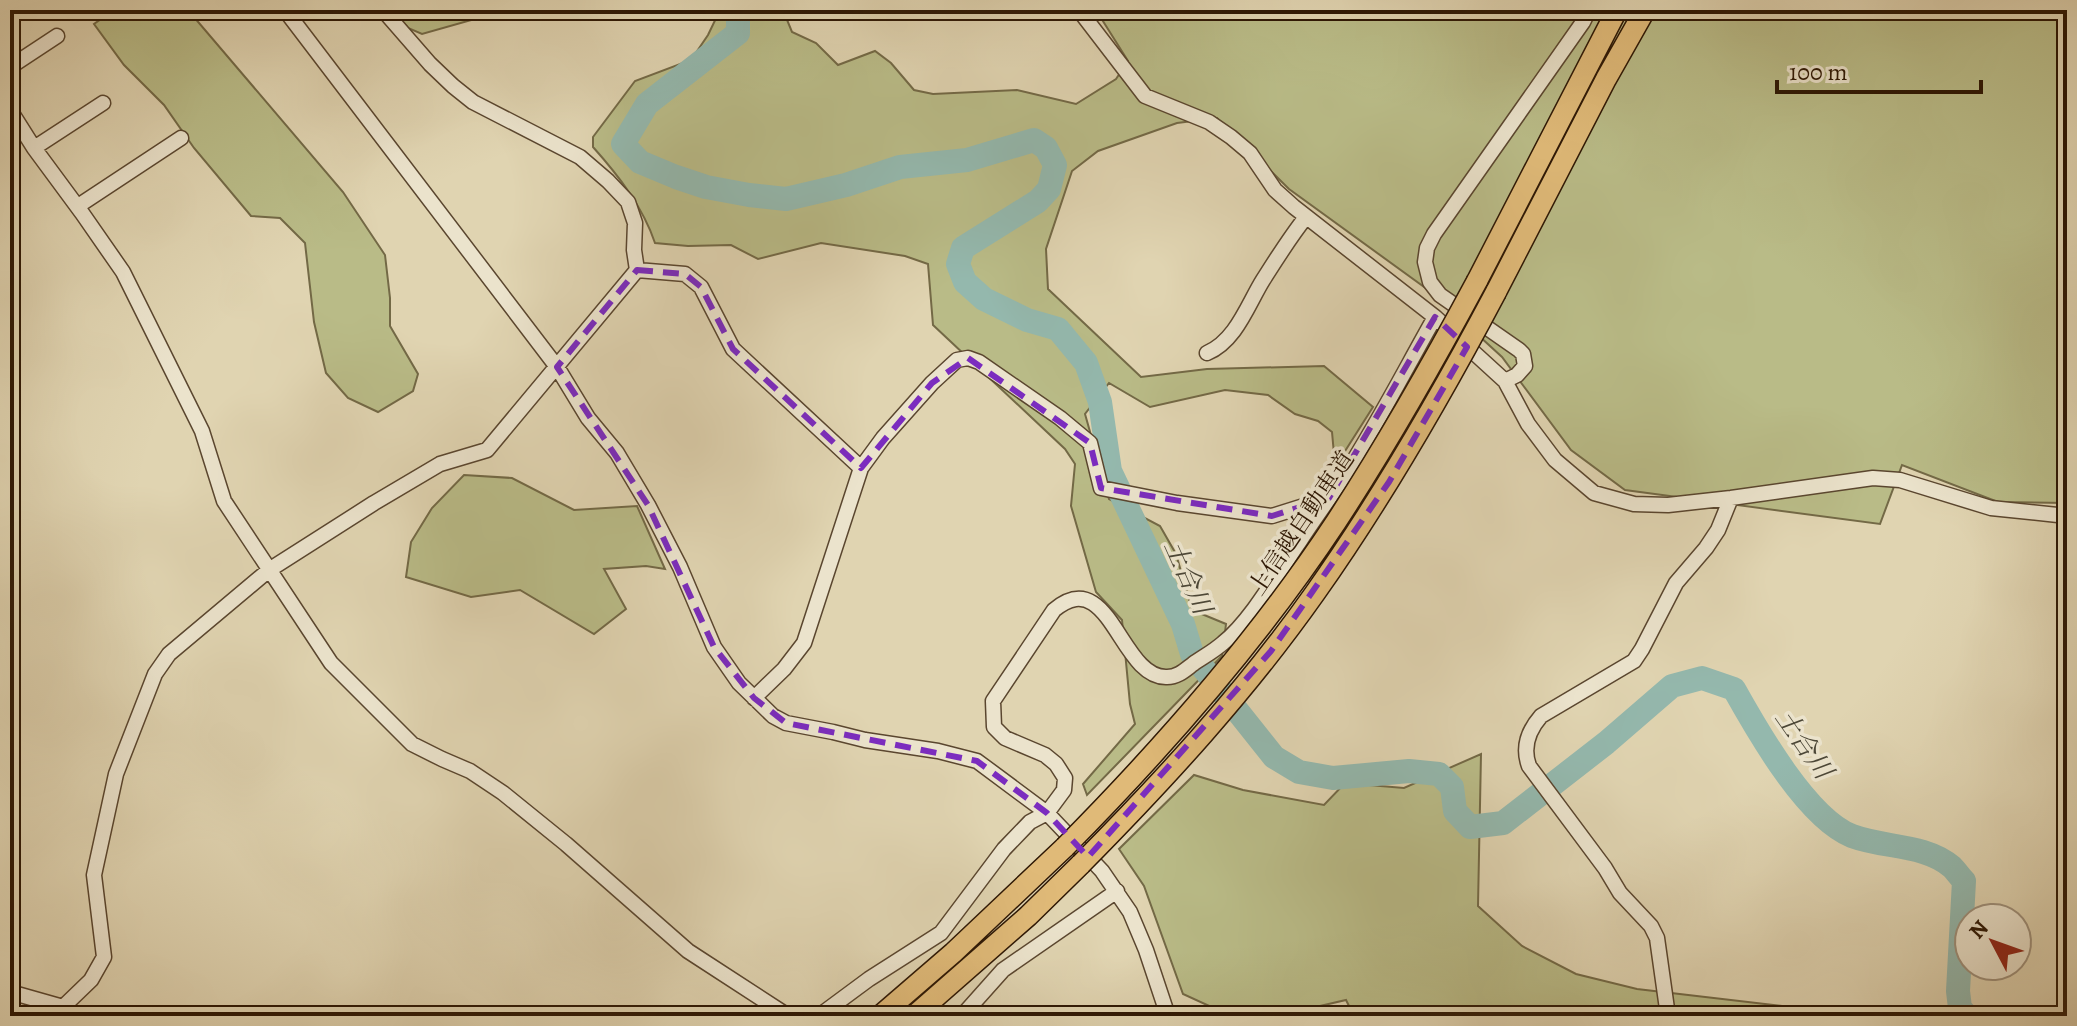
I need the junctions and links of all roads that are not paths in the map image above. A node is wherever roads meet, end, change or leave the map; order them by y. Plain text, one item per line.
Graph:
1 (285, 10) edge
2 (383, 10) edge
3 (1079, 10) edge
4 (1589, 10) edge
5 (1617, 10) edge
6 (1645, 10) edge
7 (57, 36) dead end
8 (10, 67) edge
9 (103, 103) dead end
10 (10, 110) edge
11 (181, 138) dead end
12 (34, 148) junction
13 (78, 206) junction
14 (1306, 217) junction
15 (637, 270) junction
16 (1435, 317) junction
17 (1207, 353) dead end
18 (557, 367) junction
19 (1505, 381) junction
20 (861, 468) junction
21 (1329, 498) junction
22 (1731, 498) junction
23 (2067, 516) edge
24 (269, 570) junction
25 (754, 698) junction
26 (1047, 813) junction
27 (1117, 891) junction
28 (10, 992) edge
29 (61, 1012) edge
30 (788, 1016) edge
31 (819, 1016) edge
32 (880, 1016) edge
33 (914, 1016) edge
34 (962, 1016) edge
35 (1168, 1016) edge
36 (1668, 1016) edge

1 - 18 street
2 - 15 street
3 - 14 street
4 - 19 street
5 - 32 highway, 上信越自動車道, bridge
6 - 33 highway, 上信越自動車道, bridge
7 - 8 street
9 - 12 street
10 - 12 street
11 - 13 street
12 - 13 street
13 - 24 street
14 - 16 street
14 - 17 street
15 - 18 street
15 - 20 street
16 - 19 street
16 - 21 street
18 - 24 street
18 - 25 street
19 - 22 street
20 - 21 street
20 - 25 street
21 - 26 street
22 - 23 street
22 - 36 street
24 - 29 street
24 - 30 street
25 - 26 street
26 - 27 street
26 - 31 street
27 - 34 street
27 - 35 street
28 - 29 street

